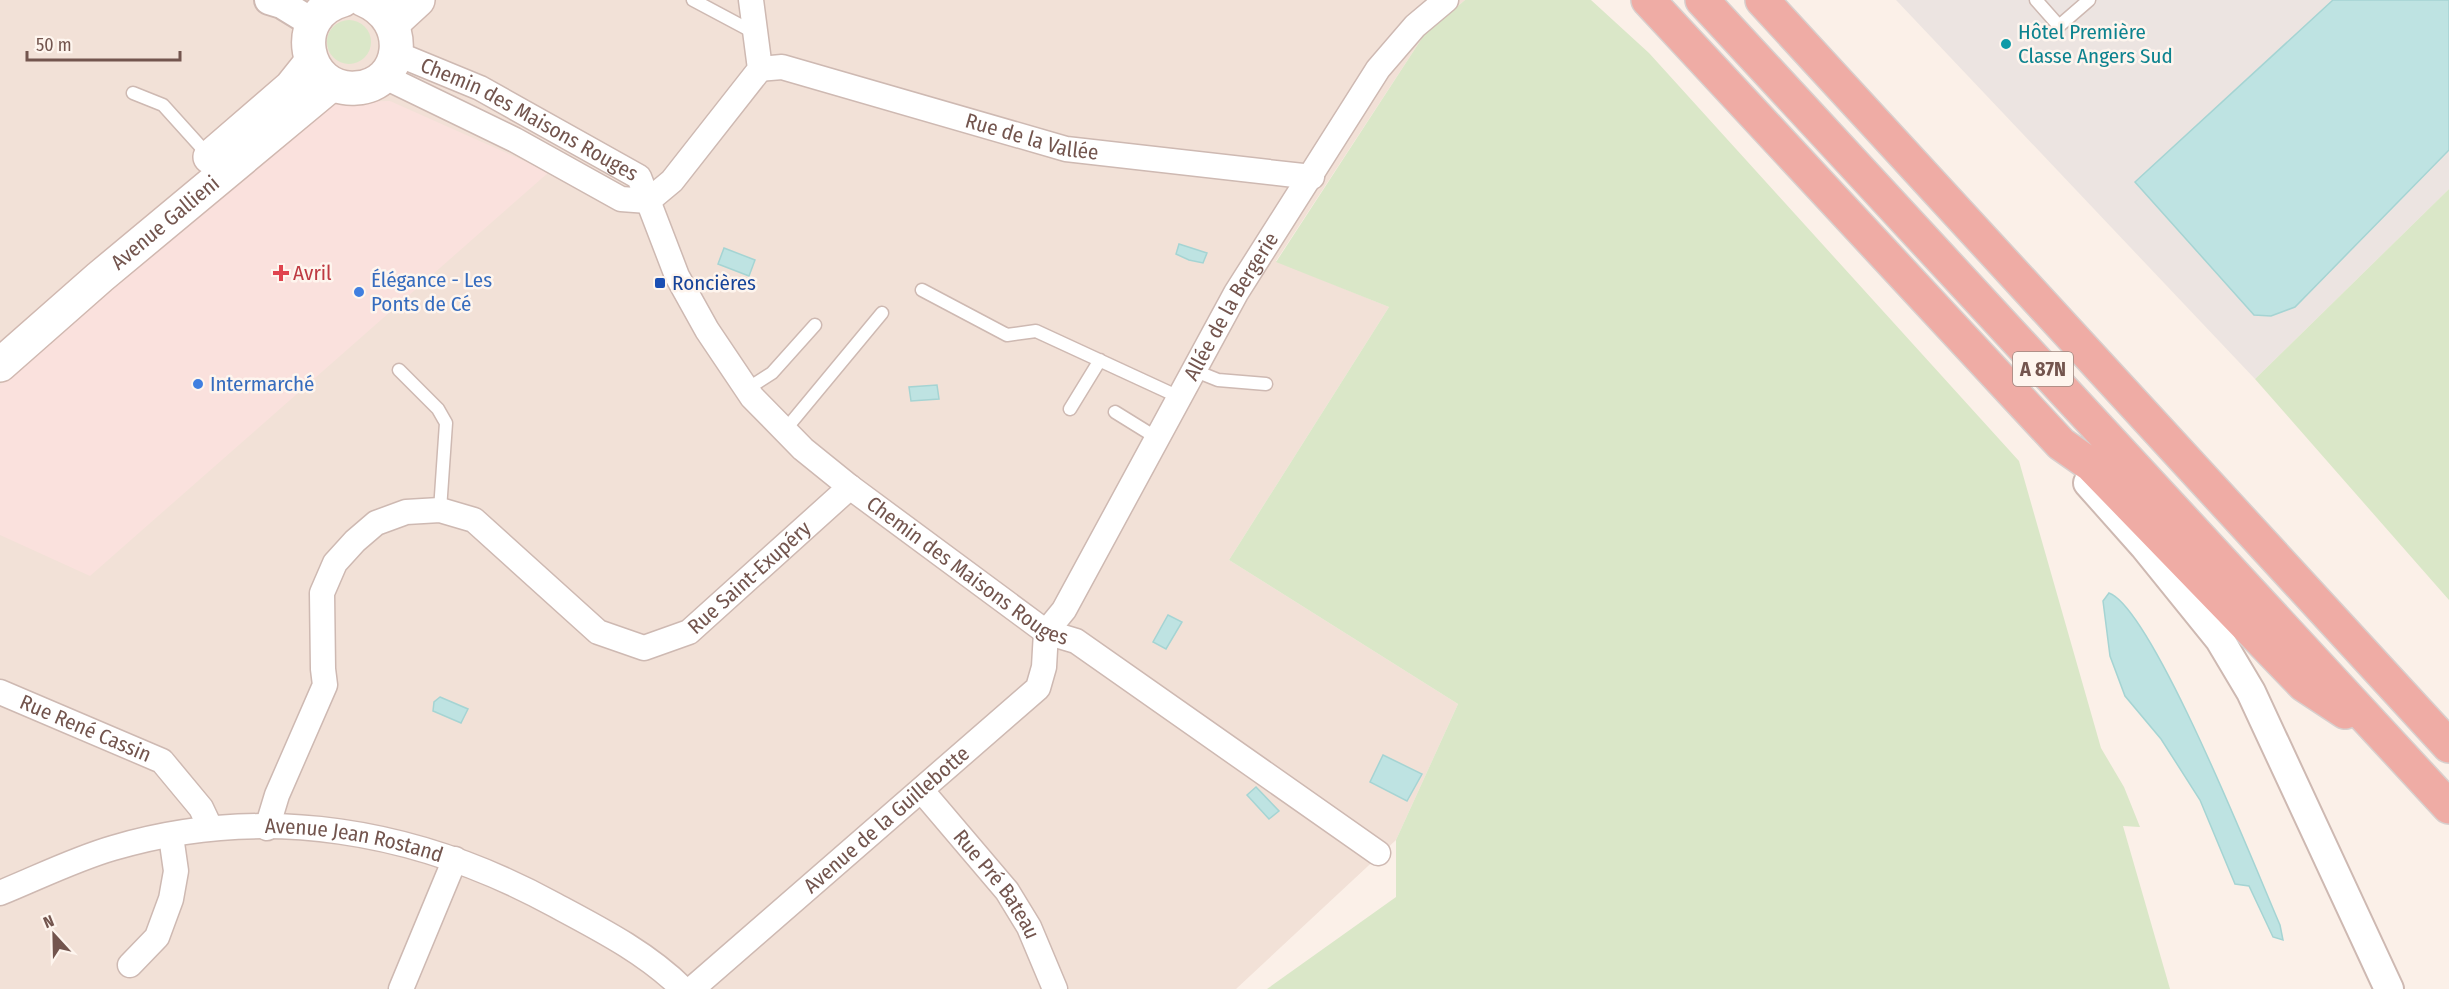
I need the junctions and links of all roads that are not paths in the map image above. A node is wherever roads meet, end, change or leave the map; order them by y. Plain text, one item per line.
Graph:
1 (269, 0) edge
2 (343, 0) edge
3 (418, 0) edge
4 (693, 0) edge
5 (751, 0) edge
6 (1446, 0) edge
7 (1648, 0) edge
8 (1702, 0) edge
9 (1762, 0) edge
10 (1789, 0) edge
11 (2036, 0) edge
12 (2089, 0) edge
13 (313, 23) junction
14 (383, 26) edge
15 (754, 33) junction
16 (760, 69) junction
17 (322, 73) junction
18 (133, 93) dead end
19 (1907, 155) junction
20 (217, 165) junction
21 (1312, 177) junction
22 (648, 201) junction
23 (922, 290) dead end
24 (882, 313) dead end
25 (815, 325) dead end
26 (0, 339) edge
27 (1100, 360) junction
28 (0, 365) edge
29 (399, 370) dead end
30 (1193, 370) junction
31 (1266, 384) dead end
32 (747, 389) junction
33 (1179, 397) junction
34 (1070, 409) dead end
35 (1115, 412) dead end
36 (785, 430) junction
37 (1157, 438) junction
38 (2061, 444) junction
39 (850, 487) junction
40 (440, 510) junction
41 (1046, 632) junction
42 (0, 692) edge
43 (2385, 737) junction
44 (2449, 746) edge
45 (922, 791) junction
46 (2449, 807) edge
47 (210, 827) junction
48 (267, 828) junction
49 (171, 836) junction
50 (1378, 853) dead end
51 (455, 859) junction
52 (0, 893) edge
53 (130, 965) dead end
54 (401, 989) edge
55 (683, 989) edge
56 (692, 989) edge
57 (1055, 989) edge
58 (2389, 989) edge

1 - 13 street
2 - 13 main road
3 - 14 main road
4 - 15 lane
5 - 15 street
6 - 21 street, Allée de la Bergerie
7 - 38 highway
8 - 43 highway, A 87N
9 - 19 highway, A 87N
10 - 19 highway
11 - 12 lane
13 - 17 main road
14 - 17 main road
14 - 22 street, Chemin des Maisons Rouges
15 - 16 street
16 - 21 street, Rue de la Vallée
16 - 22 street
17 - 20 main road, Avenue Gallieni
18 - 20 lane
19 - 44 highway, A 87N
20 - 26 main road, Avenue Gallieni
20 - 28 main road, Avenue Gallieni
21 - 30 street, Allée de la Bergerie
22 - 32 street, Chemin des Maisons Rouges
23 - 27 lane
24 - 36 lane
25 - 32 lane
27 - 33 lane
27 - 34 lane
29 - 40 lane
30 - 31 lane
30 - 33 street, Allée de la Bergerie
32 - 36 street, Chemin des Maisons Rouges
33 - 37 street, Allée de la Bergerie
35 - 37 lane
36 - 39 street, Chemin des Maisons Rouges
37 - 41 street, Allée de la Bergerie
38 - 43 highway
38 - 58 street
39 - 40 street, Rue Saint-Exupéry
39 - 41 street, Chemin des Maisons Rouges
40 - 48 street, Rue Saint-Exupéry
41 - 45 street, Avenue de la Guillebotte
41 - 50 street, Chemin des Maisons Rouges
42 - 47 street, Rue René Cassin
43 - 46 highway, A 87N
45 - 56 street, Avenue de la Guillebotte
45 - 57 street, Rue Pré Bateau
47 - 48 street, Avenue Jean Rostand
47 - 49 street, Avenue Jean Rostand
48 - 51 street, Avenue Jean Rostand
49 - 52 street, Avenue Jean Rostand
49 - 53 street
51 - 54 street
51 - 55 street, Avenue Jean Rostand

